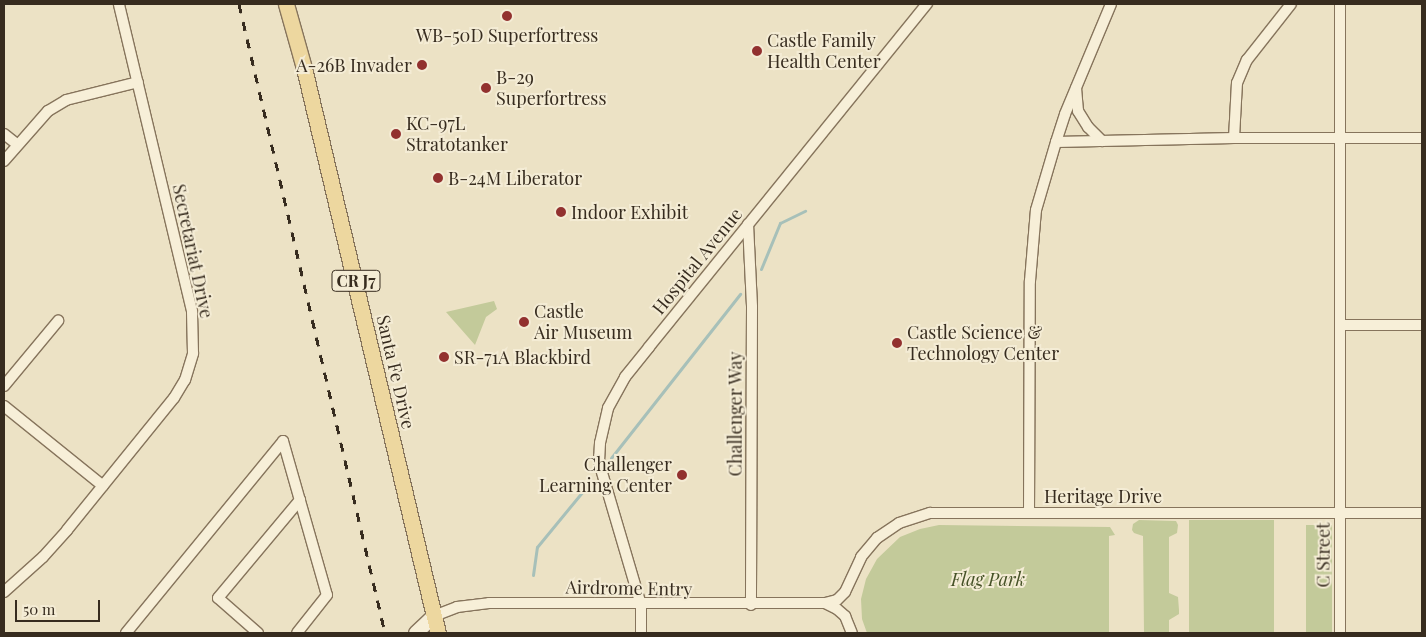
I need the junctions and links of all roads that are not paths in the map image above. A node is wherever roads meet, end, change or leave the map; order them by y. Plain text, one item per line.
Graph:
1 (120, 4) edge
2 (286, 4) edge
3 (927, 4) edge
4 (1110, 4) edge
5 (1291, 4) edge
6 (1340, 4) edge
7 (138, 82) junction
8 (1076, 87) junction
9 (4, 134) edge
10 (1234, 138) junction
11 (1340, 138) junction
12 (1422, 138) edge
13 (1102, 140) junction
14 (1056, 142) junction
15 (17, 144) junction
16 (4, 161) edge
17 (748, 224) junction
18 (58, 321) dead end
19 (1340, 325) junction
20 (1422, 325) edge
21 (4, 386) edge
22 (4, 406) edge
23 (103, 486) junction
24 (300, 500) junction
25 (1029, 513) junction
26 (1340, 513) junction
27 (1422, 513) edge
28 (4, 592) edge
29 (825, 603) junction
30 (641, 605) junction
31 (751, 605) junction
32 (434, 616) junction
33 (130, 632) edge
34 (258, 633) edge
35 (297, 633) edge
36 (416, 633) edge
37 (438, 633) edge
38 (641, 633) edge
39 (852, 633) edge
40 (1340, 633) edge

1 - 7 street, Secretariat Drive
2 - 32 main road, Santa Fe Drive / CR J7
3 - 17 street, Hospital Avenue
4 - 8 street
5 - 10 street
6 - 11 street, C Street
7 - 15 street
7 - 23 street, Secretariat Drive
8 - 13 street
8 - 14 street
9 - 15 street
10 - 11 street
10 - 13 street
11 - 12 street
11 - 19 street, C Street
13 - 14 street
14 - 25 street
15 - 16 street
17 - 30 street, Hospital Avenue
17 - 31 street, Challenger Way
18 - 21 street
19 - 20 street
19 - 26 street, C Street
22 - 23 street
23 - 28 street, Secretariat Drive
24 - 33 street
24 - 34 street
24 - 35 street
25 - 26 street, Heritage Drive
25 - 29 street, Heritage Drive
26 - 27 street, Heritage Drive
26 - 40 street, C Street
29 - 31 street, Airdrome Entry
29 - 39 street
30 - 31 street, Airdrome Entry
30 - 32 street, Airdrome Entry
30 - 38 street, Hospital Avenue
32 - 36 main road
32 - 37 main road, Santa Fe Drive / CR J7

